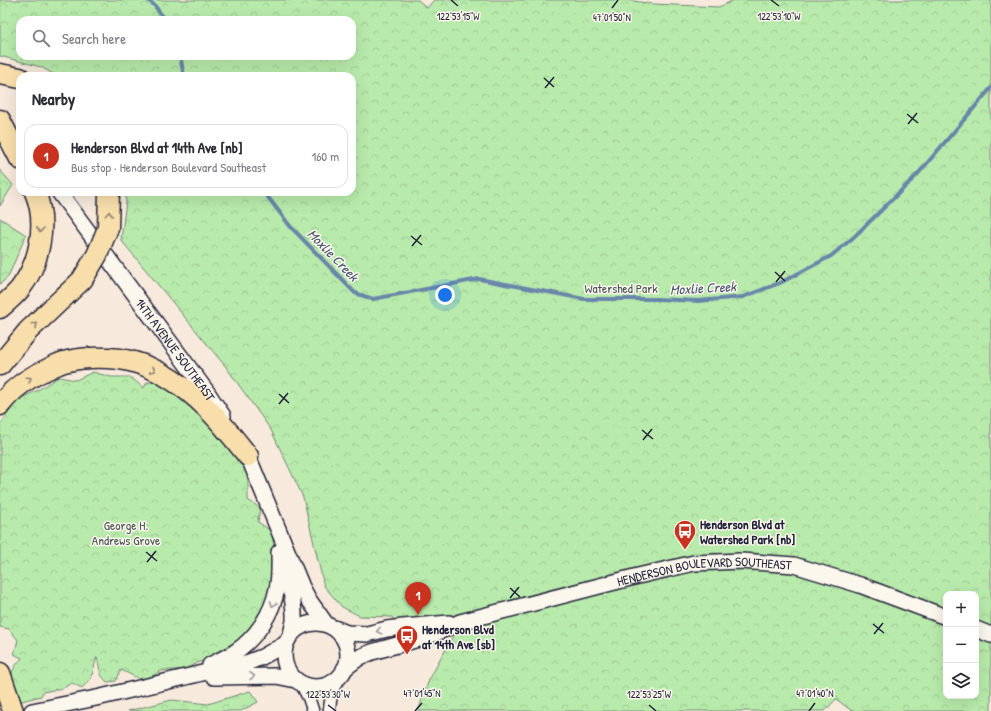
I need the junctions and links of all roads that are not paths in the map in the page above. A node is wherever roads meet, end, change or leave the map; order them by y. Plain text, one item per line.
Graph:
1 (0, 74) edge
2 (16, 77) edge
3 (0, 120) edge
4 (16, 133) edge
5 (16, 151) edge
6 (37, 196) edge
7 (62, 196) edge
8 (109, 196) edge
9 (0, 308) edge
10 (0, 365) edge
11 (0, 405) edge
12 (248, 456) junction
13 (274, 519) junction
14 (279, 552) junction
15 (943, 616) edge
16 (460, 622) junction
17 (330, 626) junction
18 (979, 630) edge
19 (991, 635) edge
20 (288, 639) junction
21 (0, 673) edge
22 (341, 674) junction
23 (186, 677) junction
24 (298, 681) junction
25 (13, 711) edge
26 (32, 711) edge
27 (313, 711) edge
28 (329, 711) edge

1 - 2 highway
3 - 4 main road
3 - 5 highway
6 -> 9 highway
7 - 12 main road, 14TH AVENUE SOUTHEAST
10 -> 8 highway, bridge
11 -> 12 highway
12 - 13 main road, 14TH AVENUE SOUTHEAST
13 - 14 main road, 14TH AVENUE SOUTHEAST
13 - 17 main road, 14TH AVENUE SOUTHEAST
14 - 20 main road, 14TH AVENUE SOUTHEAST
14 -> 23 main road
15 - 16 main road, HENDERSON BOULEVARD SOUTHEAST
16 -> 17 main road, HENDERSON BOULEVARD SOUTHEAST
16 - 22 main road, HENDERSON BOULEVARD SOUTHEAST
17 - 20 main road
17 - 22 main road
18 - 19 main road
20 - 23 main road
20 - 24 main road
21 - 25 highway
22 - 24 main road
22 - 28 street
23 -> 24 main road
23 - 26 main road
24 - 27 street

